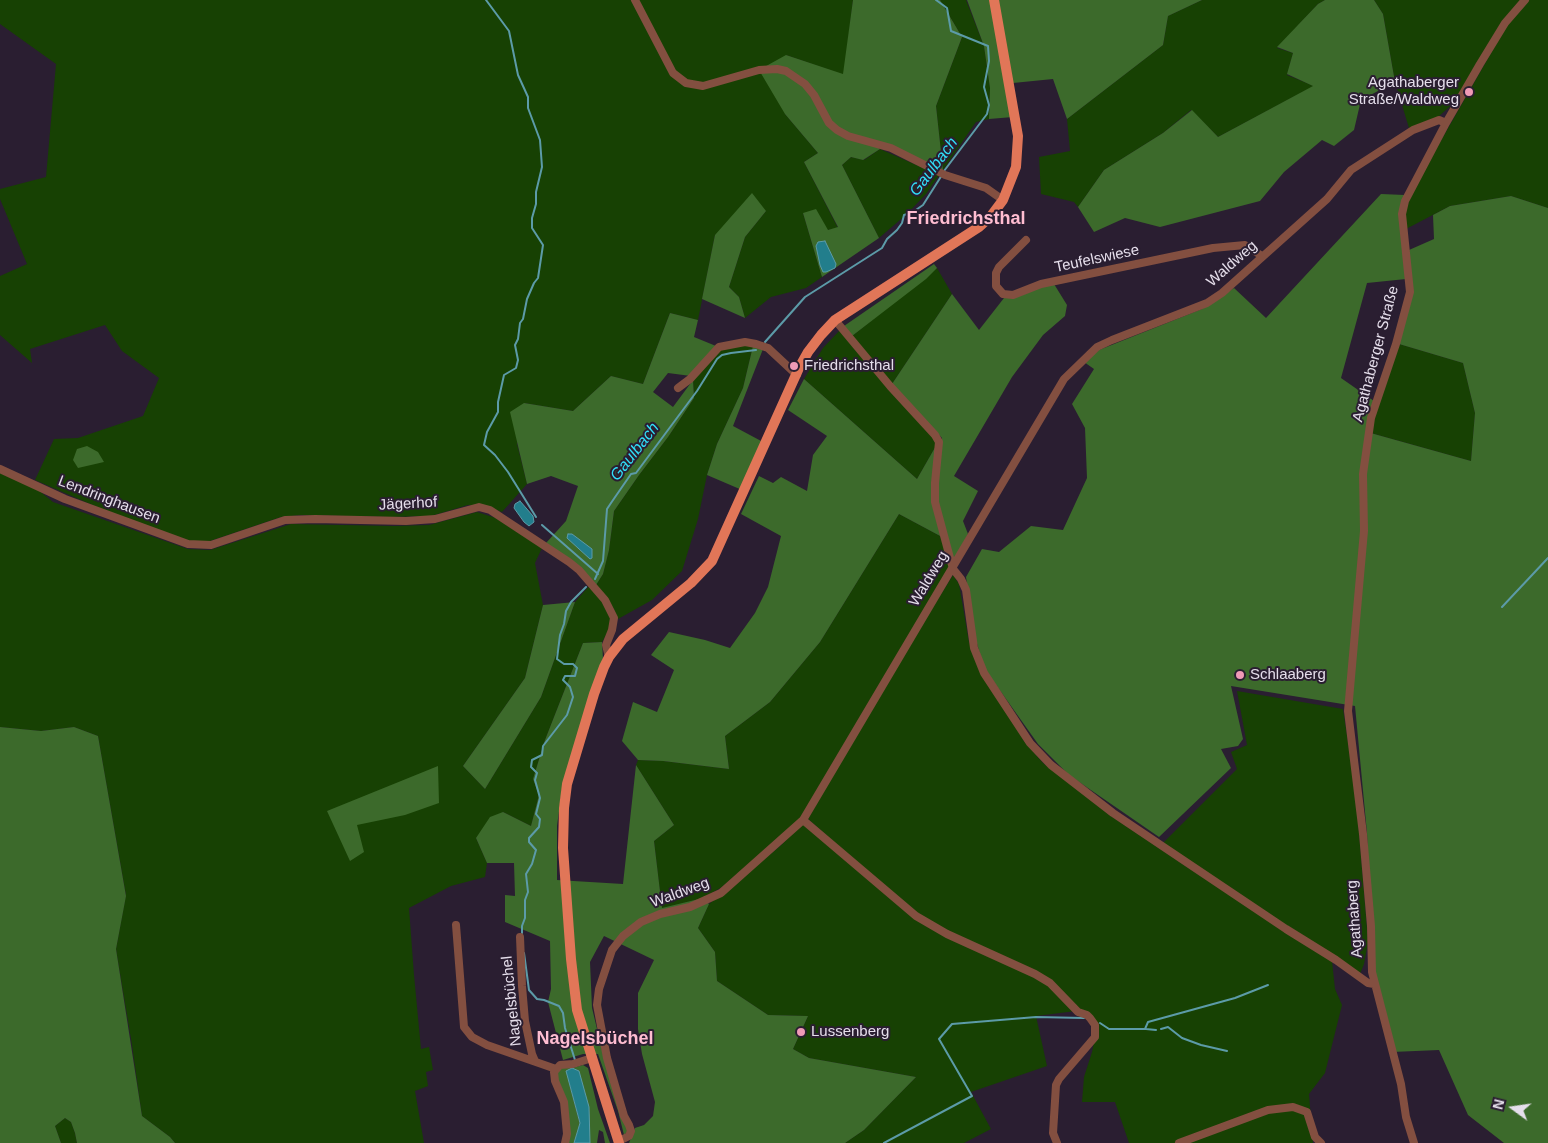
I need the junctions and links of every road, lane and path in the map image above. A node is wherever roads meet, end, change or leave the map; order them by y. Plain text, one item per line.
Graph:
1 (636, 0) edge
2 (994, 0) edge
3 (1525, 0) edge
4 (1446, 123) junction
5 (1003, 200) junction
6 (1026, 240) dead end
7 (1262, 256) junction
8 (835, 320) junction
9 (796, 375) junction
10 (678, 388) dead end
11 (0, 469) edge
12 (211, 545) joint
13 (953, 569) junction
14 (609, 657) junction
15 (1351, 688) joint
16 (803, 820) junction
17 (456, 925) dead end
18 (520, 936) dead end
19 (1374, 984) junction
20 (592, 1058) junction
21 (535, 1062) junction
22 (556, 1069) junction
23 (619, 1142) edge
24 (565, 1143) edge
25 (1056, 1143) edge
26 (1179, 1143) edge
27 (1322, 1143) edge
28 (1414, 1143) edge

1 - 5 street
2 - 5 main road
3 - 4 street, Agathaberger Straße
4 - 7 street, Waldweg
4 - 15 street, Agathaberger Straße
5 - 8 main road
6 - 7 street, Teufelswiese
7 - 13 street, Waldweg
8 - 9 main road
8 - 13 street
9 - 10 street
9 - 14 main road
11 - 12 street, Lendringhausen
12 - 14 street, Jägerhof
13 - 16 street, Waldweg
13 - 19 street
14 - 20 main road
15 - 19 street, Agathaberg
16 - 23 street, Waldweg
16 - 25 street
17 - 21 street, Nagelsbüchel
18 - 21 street, Nagelsbüchel
19 - 28 street, Agathaberg
20 - 22 street
20 - 23 main road
21 - 22 street, Nagelsbüchel
22 - 24 street
26 - 27 street

